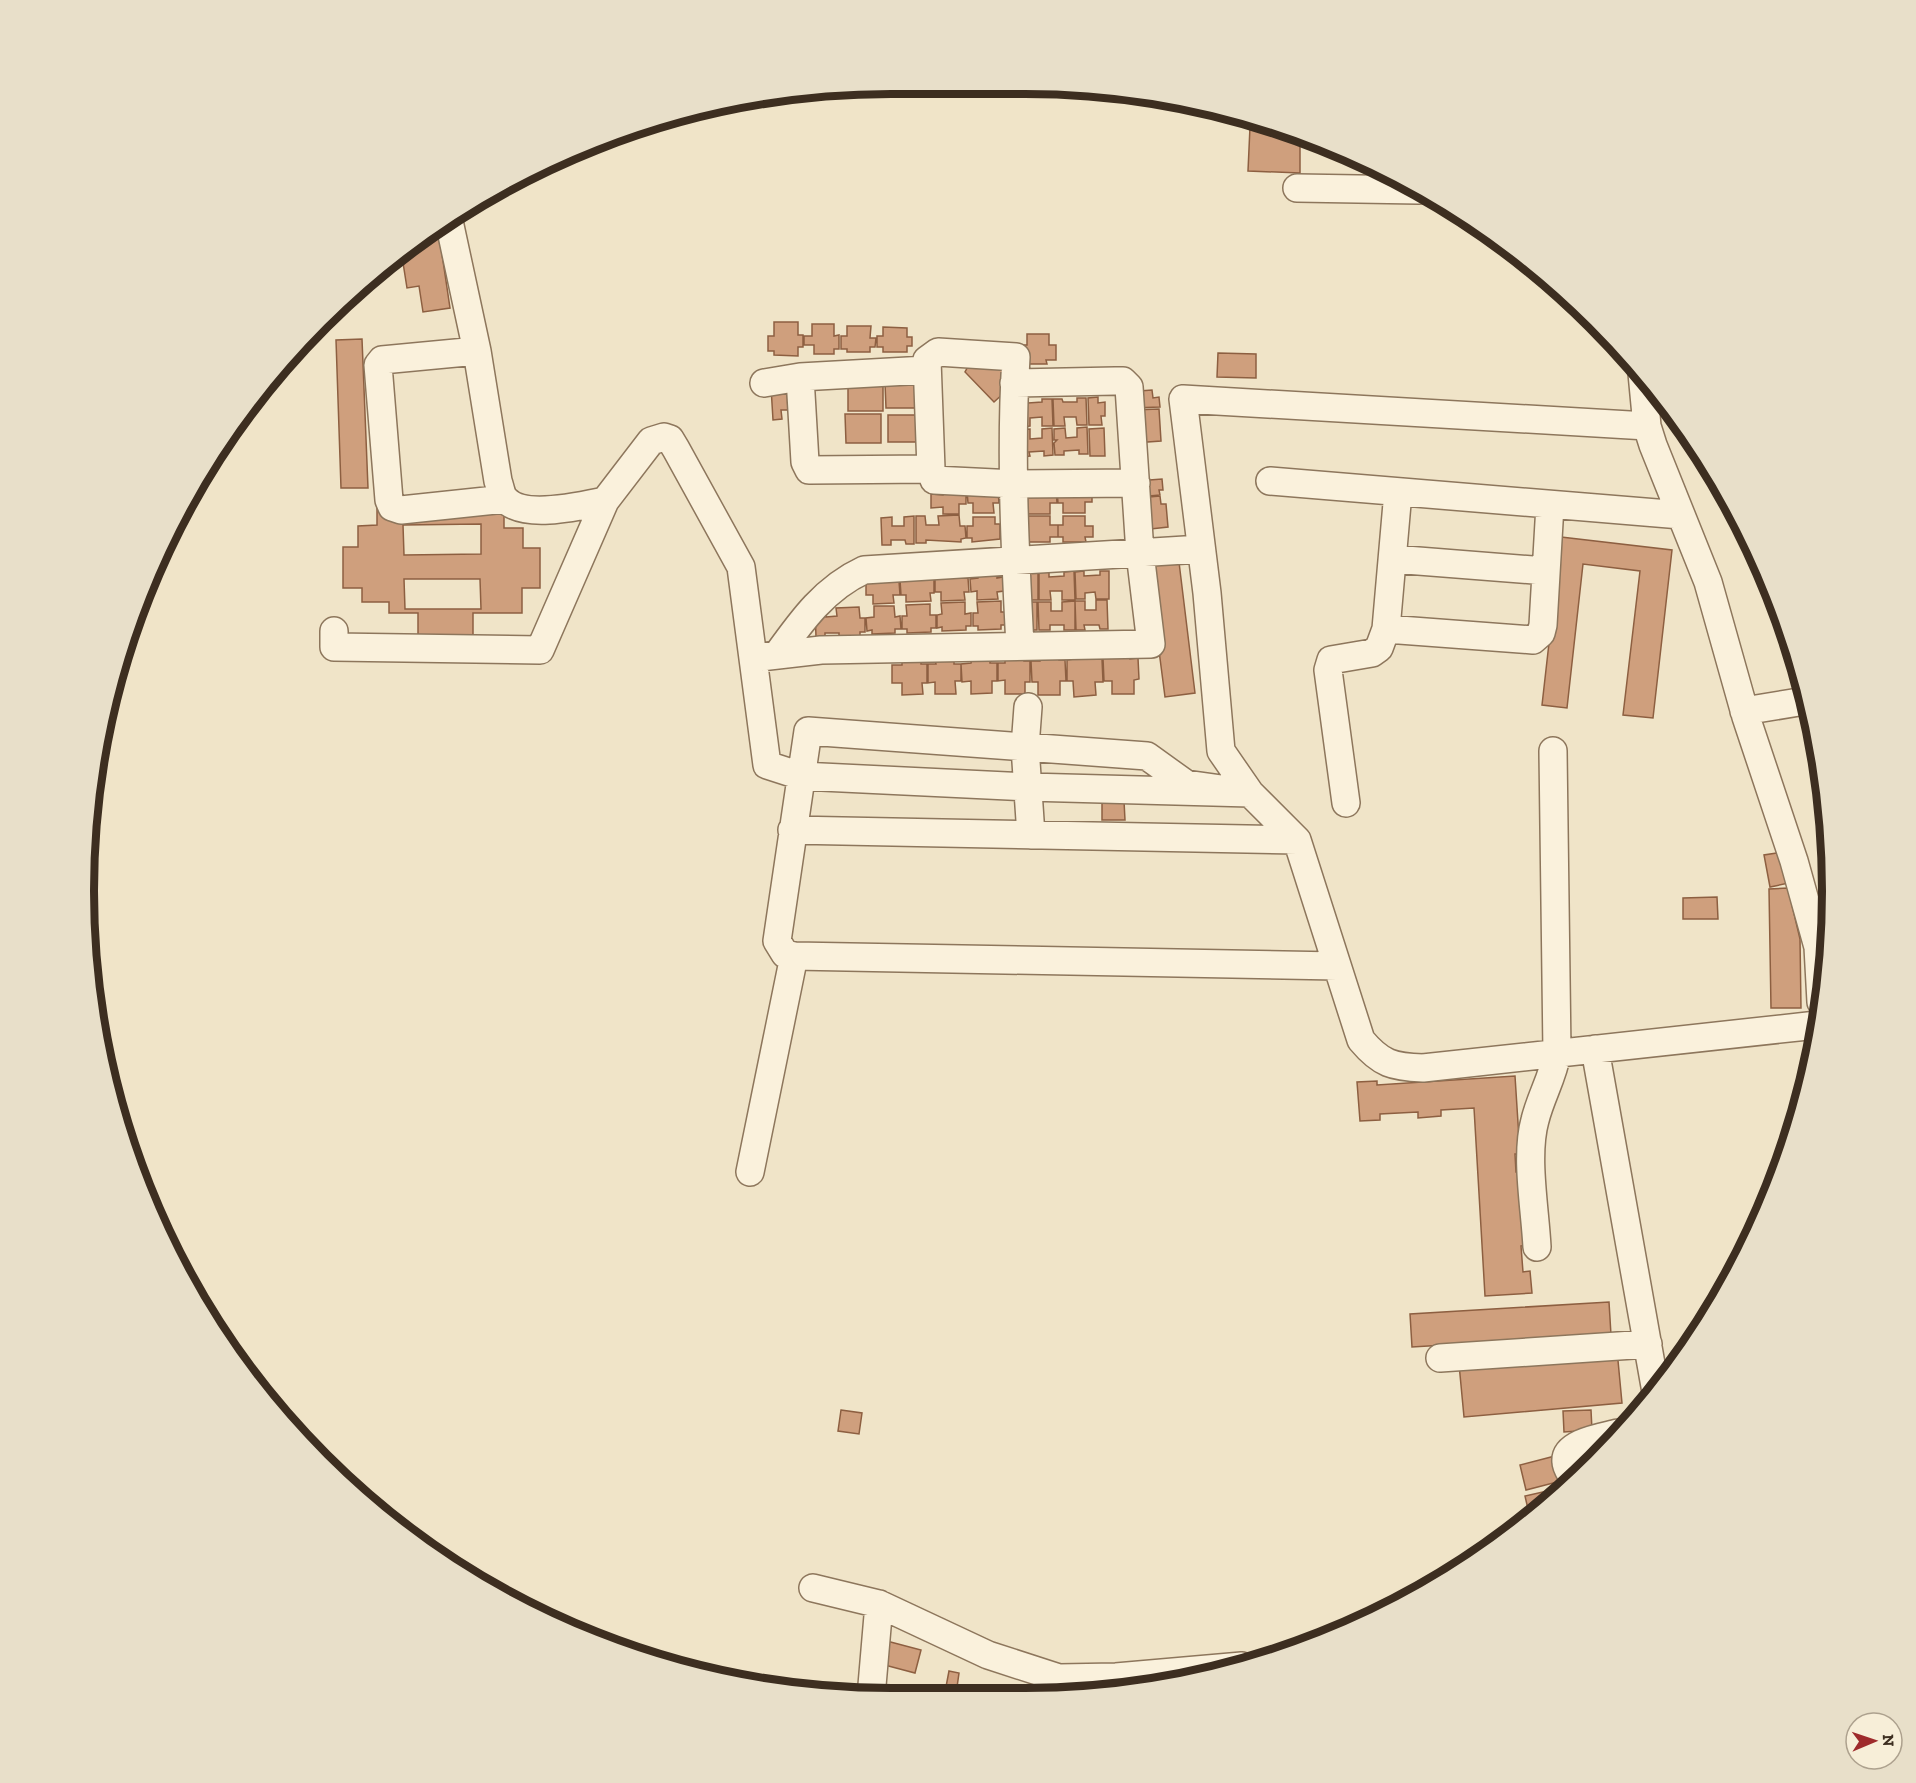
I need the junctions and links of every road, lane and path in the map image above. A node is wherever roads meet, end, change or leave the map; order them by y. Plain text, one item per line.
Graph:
1 (1297, 188) dead end
2 (1401, 190) edge
3 (451, 228) edge
4 (477, 351) junction
5 (926, 370) junction
6 (800, 377) junction
7 (764, 383) dead end
8 (1014, 383) junction
9 (1644, 390) edge
10 (1647, 426) junction
11 (931, 469) junction
12 (1270, 481) dead end
13 (1136, 483) junction
14 (1014, 484) junction
15 (1398, 492) junction
16 (505, 499) junction
17 (605, 501) junction
18 (1550, 505) junction
19 (1681, 515) junction
20 (1201, 549) junction
21 (1140, 553) junction
22 (1016, 558) junction
23 (1393, 559) junction
24 (1546, 571) junction
25 (1386, 629) junction
26 (334, 631) dead end
27 (1020, 646) junction
28 (765, 656) junction
29 (1798, 702) edge
30 (1028, 707) dead end
31 (1744, 711) junction
32 (1025, 747) junction
33 (1553, 751) dead end
34 (801, 776) junction
35 (1028, 787) junction
36 (1250, 793) junction
37 (1346, 803) dead end
38 (792, 830) junction
39 (1031, 835) junction
40 (1297, 840) junction
41 (794, 956) junction
42 (1819, 958) edge
43 (1337, 966) junction
44 (1810, 1026) edge
45 (1595, 1049) junction
46 (1557, 1053) junction
47 (750, 1172) dead end
48 (1537, 1247) dead end
49 (1648, 1344) junction
50 (1440, 1358) dead end
51 (1654, 1381) edge
52 (1605, 1437) edge
53 (1570, 1472) edge
54 (813, 1588) dead end
55 (879, 1604) junction
56 (1191, 1670) edge
57 (872, 1688) edge

1 - 2 street
3 - 4 street
4 - 16 street
4 - 16 street
5 - 6 street
5 - 8 street
5 - 11 street
6 - 7 street
6 - 11 street
8 - 13 street
8 - 14 street
9 - 10 street
10 - 19 street
10 - 20 street
11 - 14 street
12 - 15 street
13 - 14 street
13 - 21 street
14 - 22 street
15 - 18 street
15 - 23 street
16 - 17 street
17 - 26 street
17 - 28 street
18 - 19 street
18 - 24 street
19 - 31 street
20 - 21 street
20 - 36 street
21 - 22 street
21 - 27 street
22 - 27 street
22 - 28 street
23 - 24 street
23 - 25 street
24 - 25 street
25 - 37 street
27 - 28 street
28 - 34 street
29 - 31 street
30 - 32 street
31 - 42 street
32 - 34 street
32 - 35 street
32 - 36 street
33 - 46 street
34 - 35 street
34 - 38 street
35 - 36 street
35 - 39 street
36 - 40 street
38 - 39 street
38 - 41 street
39 - 40 street
40 - 43 street
41 - 43 street
41 - 47 street
43 - 46 street
44 - 45 street
45 - 46 street
45 - 49 street
46 - 48 street
49 - 50 street
49 - 51 street
52 - 53 street
54 - 55 street
55 - 56 street
55 - 57 street

